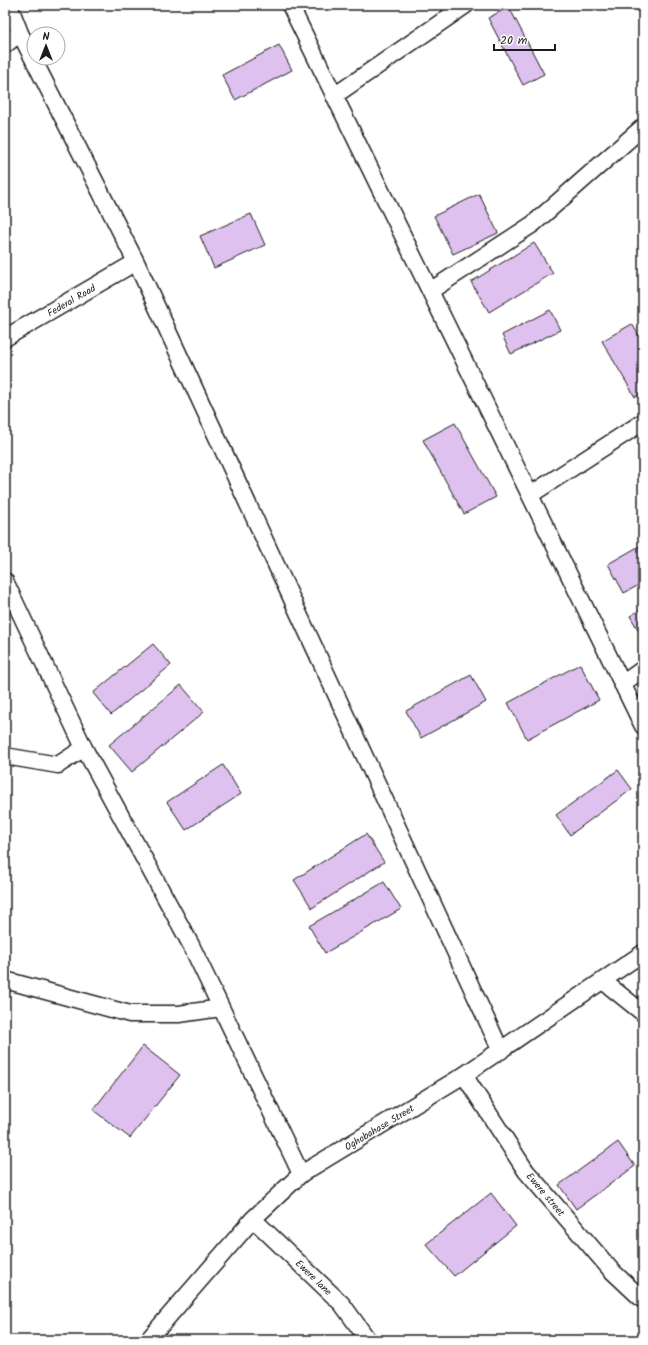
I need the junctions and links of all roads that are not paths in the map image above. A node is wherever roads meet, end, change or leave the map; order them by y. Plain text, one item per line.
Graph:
1 (9, 5) edge
2 (290, 5) edge
3 (466, 5) edge
4 (20, 33) junction
5 (5, 45) edge
6 (334, 96) junction
7 (643, 127) edge
8 (136, 262) junction
9 (430, 291) junction
10 (5, 338) edge
11 (643, 422) edge
12 (530, 495) junction
13 (5, 581) edge
14 (643, 670) edge
15 (622, 684) junction
16 (643, 726) edge
17 (84, 748) junction
18 (5, 756) edge
19 (643, 953) edge
20 (5, 980) edge
21 (603, 981) junction
22 (221, 1008) junction
23 (643, 1013) edge
24 (501, 1051) junction
25 (464, 1075) junction
26 (301, 1174) junction
27 (253, 1219) junction
28 (643, 1300) edge
29 (148, 1340) edge
30 (368, 1340) edge

1 - 4 street
2 - 6 street
3 - 6 street
4 - 5 street
4 - 8 street
6 - 9 street
7 - 9 street
8 - 10 street, Federal Road
8 - 24 street
9 - 12 street
11 - 12 street
12 - 15 street
13 - 17 street
14 - 15 street
15 - 16 street
17 - 18 street
17 - 22 street
19 - 21 street, Oghobahase Street
20 - 22 street
21 - 23 street
21 - 24 street, Oghobahase Street
22 - 26 street
24 - 25 street, Oghobahase Street
25 - 26 street, Oghobahase Street
25 - 28 street, Ewere street
26 - 27 street, Oghobahase Street
27 - 29 street, Oghobahase Street
27 - 30 street, Ewere lane

